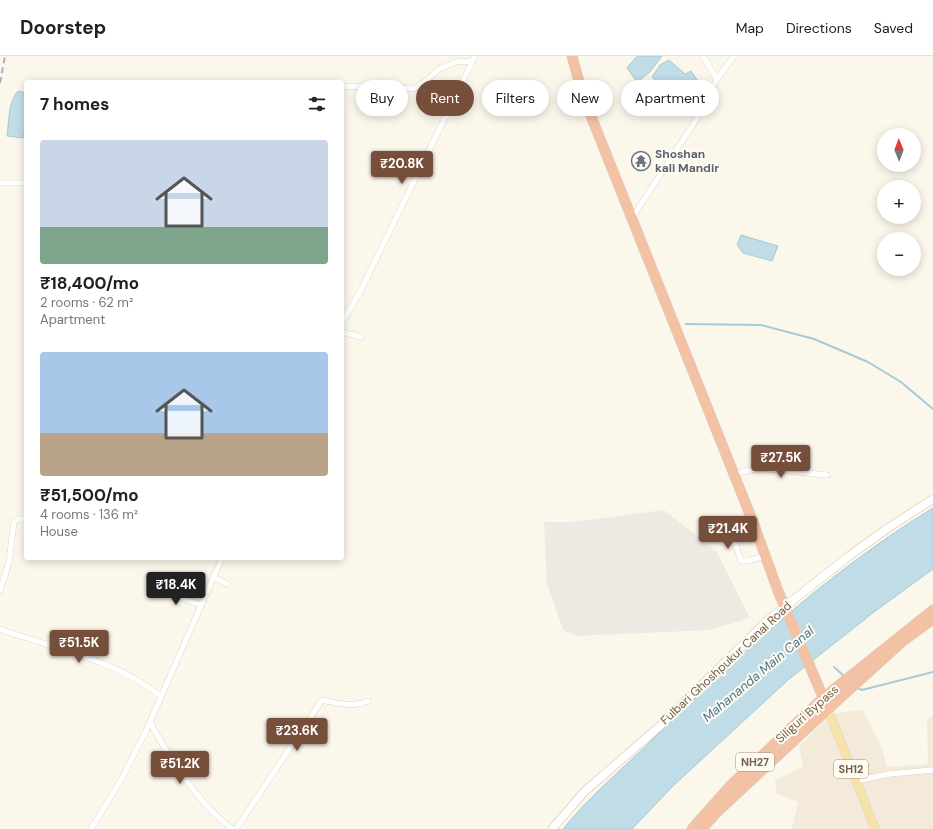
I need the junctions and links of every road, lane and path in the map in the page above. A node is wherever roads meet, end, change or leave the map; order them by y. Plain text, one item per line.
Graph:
1 (572, 56) edge
2 (703, 56) edge
3 (734, 56) edge
4 (474, 58) edge
5 (717, 79) junction
6 (344, 86) edge
7 (0, 183) edge
8 (24, 183) edge
9 (632, 218) junction
10 (344, 319) edge
11 (344, 333) edge
12 (361, 337) dead end
13 (733, 474) junction
14 (827, 475) dead end
15 (933, 499) edge
16 (24, 519) edge
17 (753, 522) junction
18 (766, 556) junction
19 (221, 560) edge
20 (213, 577) junction
21 (227, 584) dead end
22 (157, 590) dead end
23 (0, 591) edge
24 (201, 605) junction
25 (785, 608) junction
26 (933, 610) edge
27 (933, 619) edge
28 (0, 629) edge
29 (161, 696) junction
30 (823, 698) junction
31 (368, 701) dead end
32 (828, 709) junction
33 (150, 722) junction
34 (933, 770) edge
35 (855, 781) junction
36 (91, 829) edge
37 (232, 829) edge
38 (236, 829) edge
39 (552, 829) edge
40 (692, 829) edge
41 (702, 829) edge
42 (875, 829) edge

1 - 9 highway
2 - 5 street
3 - 5 street
4 - 6 street
4 - 10 street
5 - 9 street
7 - 8 street
9 - 13 highway
11 - 12 street
13 - 14 street
13 - 17 highway
15 - 25 street, Fulbari Ghoshpukur Canal Road
16 - 23 street
17 - 18 highway
17 - 18 street
18 - 25 highway
19 - 20 street
20 - 21 street
20 - 24 street
22 - 24 street
24 - 29 street
25 - 30 highway
25 - 39 street, Fulbari Ghoshpukur Canal Road
26 - 30 highway, Siliguri Bypass / NH27
27 - 32 highway, NH27
28 - 29 street
29 - 33 street
30 - 32 highway
30 - 40 highway, Siliguri Bypass / NH27
31 - 38 street
32 - 35 main road, SH12
32 - 41 highway, NH27
33 - 36 street
33 - 37 street
34 - 35 street
35 - 42 main road, SH12

